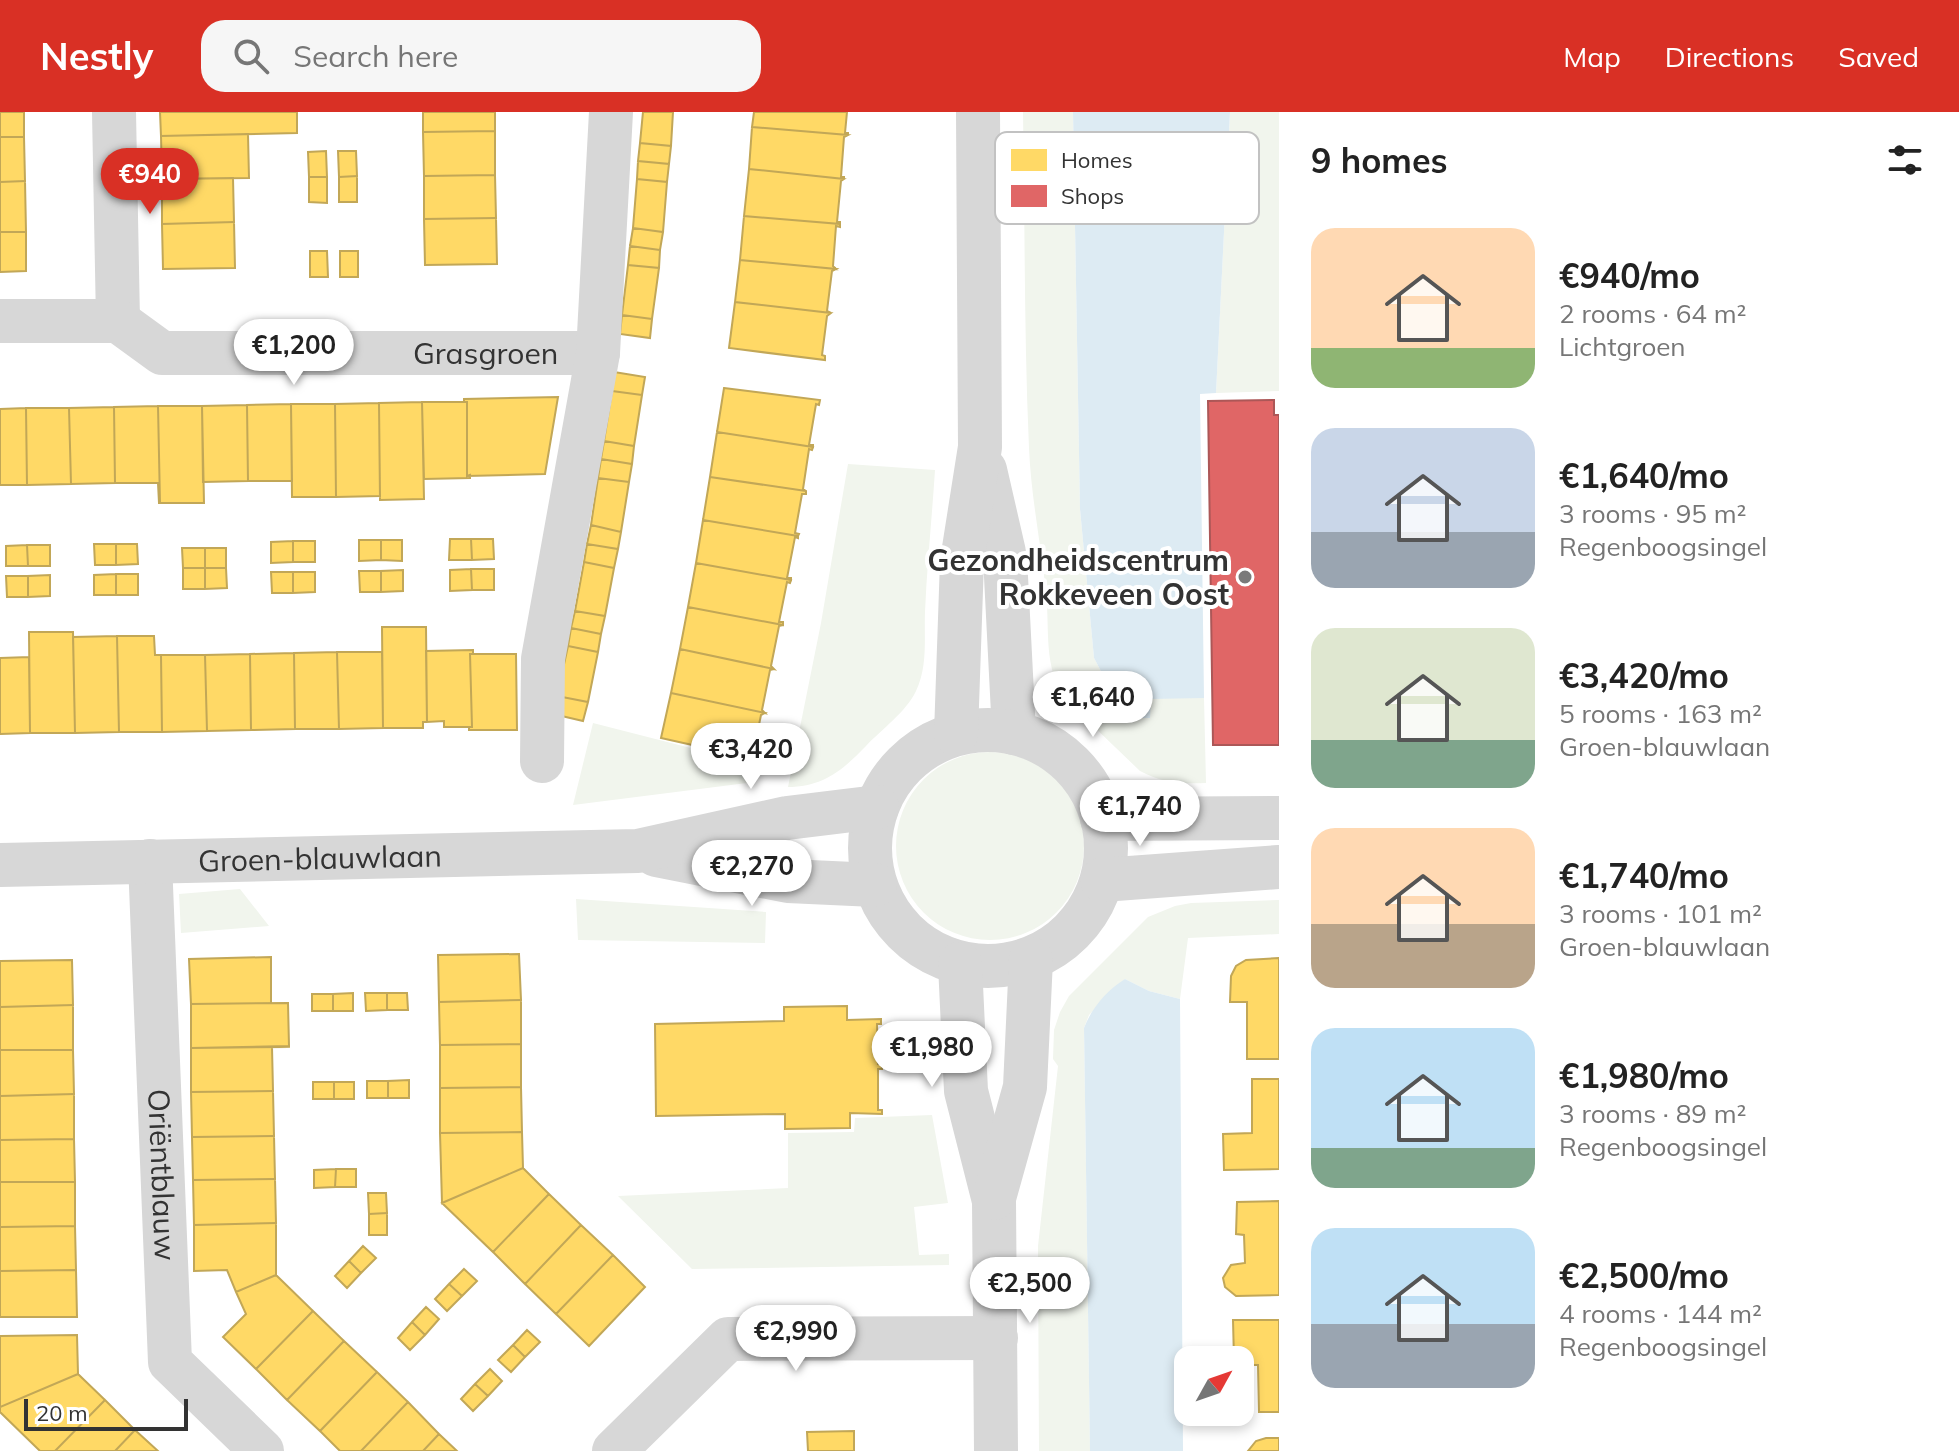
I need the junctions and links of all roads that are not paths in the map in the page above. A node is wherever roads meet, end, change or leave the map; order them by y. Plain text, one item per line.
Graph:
1 (114, 112) edge
2 (611, 112) edge
3 (978, 112) edge
4 (0, 321) edge
5 (118, 321) junction
6 (598, 353) junction
7 (980, 447) junction
8 (1014, 733) junction
9 (956, 734) junction
10 (542, 761) dead end
11 (877, 807) junction
12 (1279, 818) edge
13 (1102, 819) junction
14 (638, 851) junction
15 (150, 861) junction
16 (0, 865) edge
17 (1279, 867) edge
18 (1102, 880) junction
19 (875, 885) junction
20 (1031, 959) junction
21 (960, 964) junction
22 (994, 1201) junction
23 (996, 1338) junction
24 (262, 1451) edge
25 (614, 1451) edge
26 (996, 1451) edge

1 - 5 street
2 - 6 street, Grasgroen
3 - 7 street
4 - 5 street
5 - 6 street, Grasgroen
6 - 10 street, Grasgroen
7 - 8 street
7 - 9 street
8 - 9 street
8 - 13 street
9 - 11 street
11 - 14 street, Groen-blauwlaan
11 - 19 street
12 - 13 street
13 - 18 street
14 - 15 street, Groen-blauwlaan
14 - 19 street, Groen-blauwlaan
15 - 16 street, Groen-blauwlaan
15 - 24 street, Oriëntblauw
17 - 18 street
18 - 20 street
19 - 21 street
20 - 21 street
20 - 22 street
21 - 22 street
22 - 23 street
23 - 25 street
23 - 26 street

